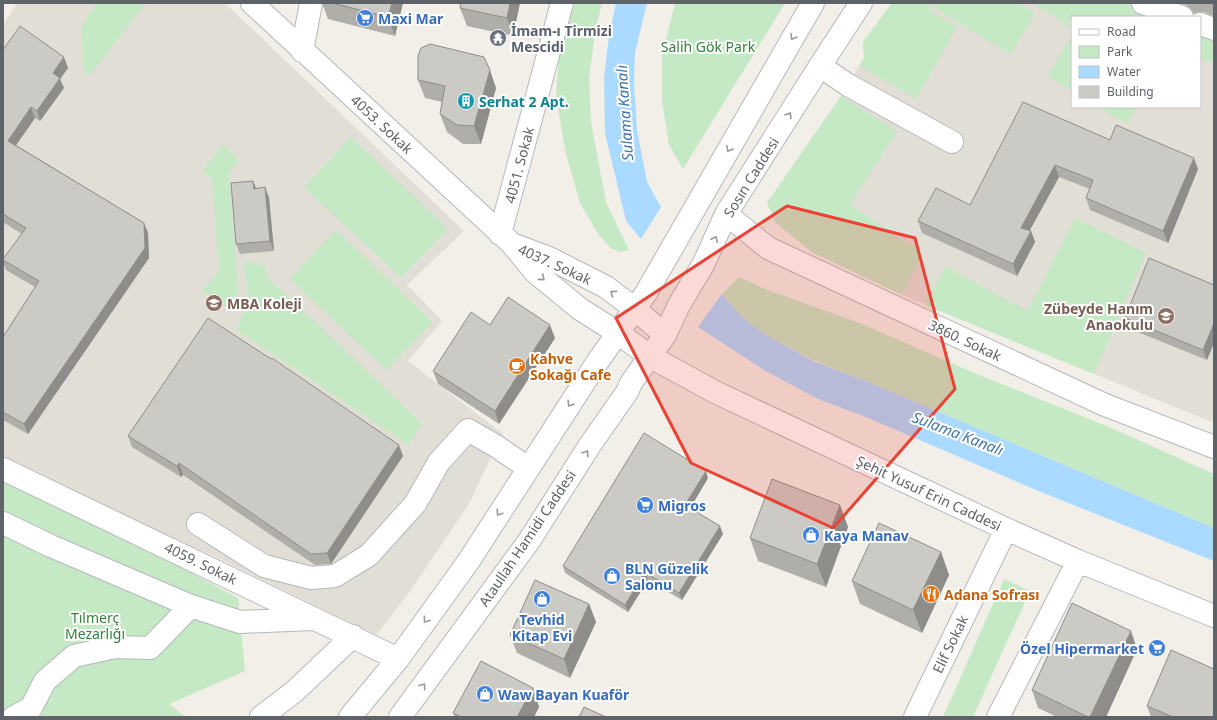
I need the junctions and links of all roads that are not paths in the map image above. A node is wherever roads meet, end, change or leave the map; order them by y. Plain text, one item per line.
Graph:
1 (252, 3) edge
2 (312, 3) edge
3 (562, 3) edge
4 (813, 3) edge
5 (861, 3) edge
6 (1143, 3) edge
7 (1179, 16) edge
8 (1201, 24) edge
9 (1214, 29) edge
10 (302, 51) junction
11 (820, 66) junction
12 (952, 142) dead end
13 (726, 214) junction
14 (506, 239) junction
15 (635, 309) junction
16 (618, 333) junction
17 (665, 335) junction
18 (651, 357) junction
19 (1214, 448) edge
20 (528, 468) junction
21 (3, 469) edge
22 (3, 523) edge
23 (198, 524) dead end
24 (1006, 529) junction
25 (1078, 560) junction
26 (191, 606) junction
27 (1214, 616) edge
28 (317, 619) junction
29 (353, 636) junction
30 (398, 659) junction
31 (14, 717) edge
32 (261, 717) edge
33 (350, 717) edge
34 (400, 717) edge
35 (915, 717) edge
36 (998, 717) edge

1 - 10 street, 4053. Sokak
2 - 10 street
3 - 14 street, 4051. Sokak
4 -> 15 street
5 - 11 street, Sosın Caddesi
6 - 7 street
8 - 9 street
10 - 14 street, 4053. Sokak
11 - 12 street
13 -> 11 street, Sosın Caddesi
17 -> 13 street, Sosın Caddesi
13 - 19 street, 3860. Sokak
15 -> 14 street, 4037. Sokak
14 -> 16 street, 4037. Sokak
15 - 16 street
15 - 17 street, 4037. Sokak
16 - 18 street, 4037. Sokak
16 -> 20 street
17 - 18 street, Sosın Caddesi
18 - 24 street, Şehit Yusuf Erin Caddesi
34 -> 18 street, Ataullah Hamidi Caddesi
20 - 23 street
20 -> 30 street
21 - 28 street, 4059. Sokak
22 - 26 street
24 - 25 street, Şehit Yusuf Erin Caddesi
24 - 35 street, Elif Sokak
25 - 27 street, Şehit Yusuf Erin Caddesi
25 - 36 street
26 - 28 street
26 - 31 street
28 - 29 street, 4059. Sokak
29 - 30 street, 4059. Sokak
29 - 32 street
30 - 33 street

